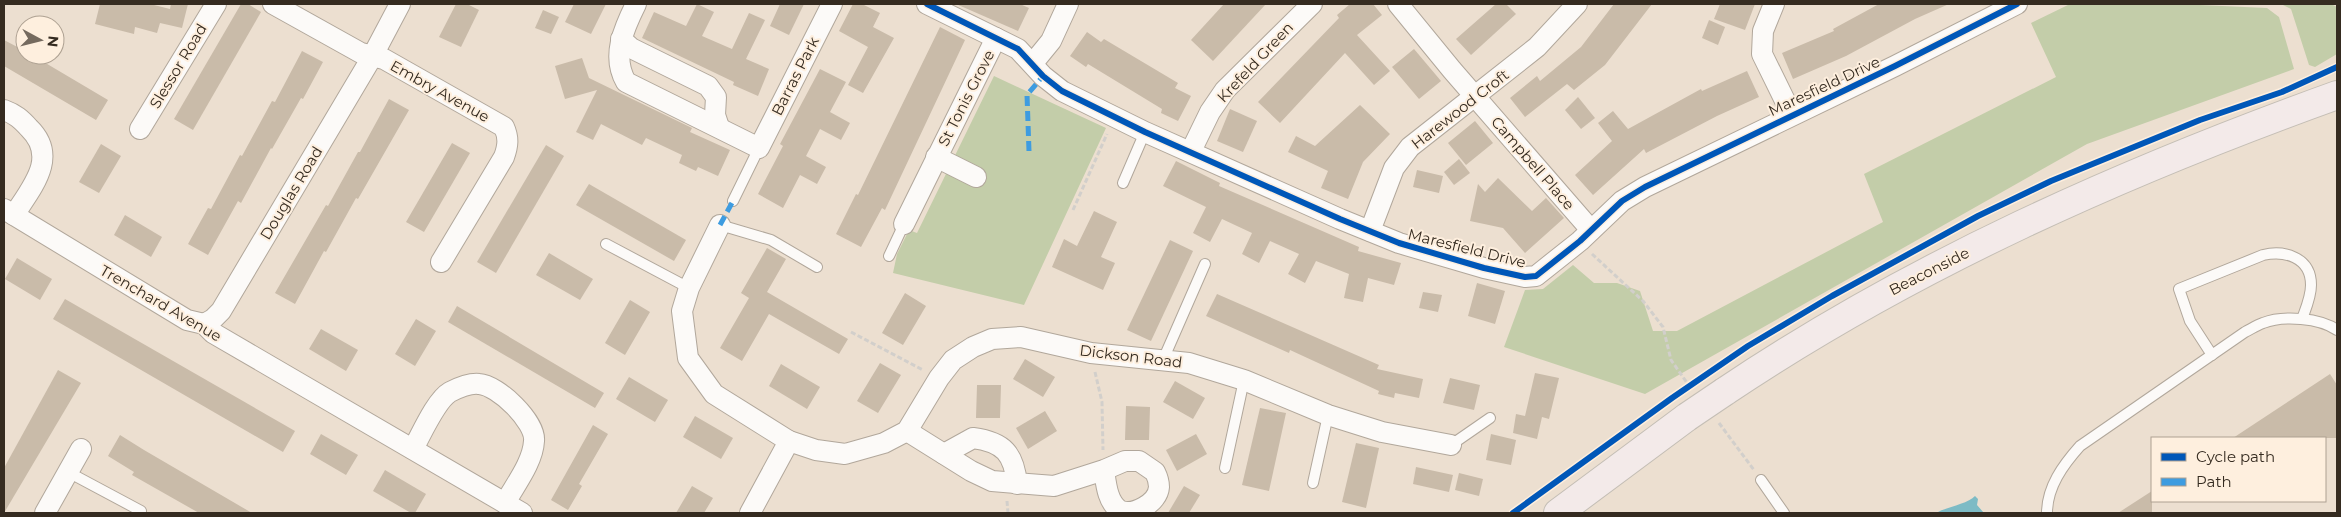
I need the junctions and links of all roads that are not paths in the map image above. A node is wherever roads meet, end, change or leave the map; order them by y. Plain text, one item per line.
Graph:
1 (216, 4) edge
2 (273, 4) edge
3 (400, 4) edge
4 (636, 4) edge
5 (832, 4) edge
6 (927, 4) edge
7 (1068, 4) edge
8 (1312, 4) edge
9 (1398, 4) edge
10 (1577, 4) edge
11 (1774, 4) edge
12 (2017, 4) edge
13 (996, 38) junction
14 (621, 39) junction
15 (372, 57) junction
16 (1033, 63) junction
17 (2337, 95) edge
18 (1474, 96) junction
19 (4, 110) edge
20 (1792, 115) junction
21 (719, 127) junction
22 (140, 129) dead end
23 (1145, 132) junction
24 (759, 148) junction
25 (1191, 151) junction
26 (936, 157) junction
27 (976, 177) dead end
28 (1123, 183) dead end
29 (733, 201) dead end
30 (9, 212) edge
31 (904, 224) joint
32 (720, 225) joint
33 (1370, 231) junction
34 (1586, 235) junction
35 (606, 244) dead end
36 (889, 256) dead end
37 (441, 262) dead end
38 (1205, 264) dead end
39 (817, 267) dead end
40 (689, 288) junction
41 (2302, 319) junction
42 (204, 324) junction
43 (2337, 330) edge
44 (2212, 355) junction
45 (1163, 360) junction
46 (1244, 380) junction
47 (1328, 415) junction
48 (1490, 418) dead end
49 (907, 431) junction
50 (789, 441) junction
51 (1451, 445) joint
52 (80, 449) dead end
53 (413, 449) junction
54 (944, 454) junction
55 (1225, 468) dead end
56 (1104, 470) road end
57 (68, 472) junction
58 (1761, 480) road end
59 (1313, 483) dead end
60 (1017, 484) junction
61 (514, 508) edge
62 (141, 511) dead end
63 (45, 513) edge
64 (750, 513) edge
65 (1558, 513) edge
66 (1784, 513) edge
67 (2047, 513) edge

1 - 22 street, Slessor Road
2 - 15 street
3 - 15 street, Douglas Road
4 - 14 street
5 - 24 street, Barras Park
6 - 13 street, Maresfield Drive
7 - 16 street
8 - 25 street, Krefeld Green
9 - 18 street, Campbell Place
10 - 18 street, Harewood Croft
11 - 20 street
12 - 20 street, Maresfield Drive
13 - 16 street, Maresfield Drive
13 - 26 street, St Tonis Grove
14 - 21 street
14 - 21 street
15 - 37 street, Embry Avenue
15 - 42 street, Douglas Road
16 - 23 street, Maresfield Drive
17 - 65 highway, Beaconside, bridge
18 - 33 street, Harewood Croft
18 - 34 street, Campbell Place
19 - 30 street, Trenchard Avenue
20 - 34 street, Maresfield Drive
21 - 24 street
23 - 25 street, Maresfield Drive
23 - 28 lane
24 - 29 lane
25 - 33 street, Maresfield Drive
26 - 27 street, St Tonis Grove
26 - 31 street, St Tonis Grove
30 - 42 street, Trenchard Avenue
31 - 36 lane
32 - 39 lane
32 - 40 street
33 - 34 street, Maresfield Drive
35 - 40 lane
38 - 45 lane
40 - 50 street
41 - 43 lane
41 - 44 lane
41 - 44 lane
42 - 53 street, Trenchard Avenue
44 - 67 lane
45 - 46 street, Dickson Road
45 - 49 street, Dickson Road
46 - 47 street, Dickson Road
46 - 55 lane
47 - 51 street, Dickson Road
47 - 59 lane
48 - 51 lane
49 - 50 street
49 - 54 street
50 - 64 street
52 - 57 street
53 - 61 street, Trenchard Avenue
53 - 61 street, Trenchard Avenue
54 - 60 street
54 - 60 street
56 - 60 street
57 - 62 lane
57 - 63 street
58 - 66 lane

